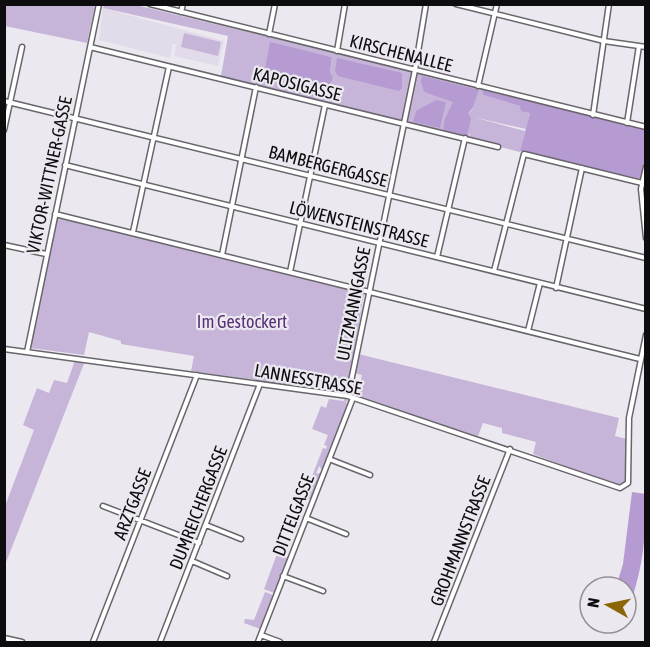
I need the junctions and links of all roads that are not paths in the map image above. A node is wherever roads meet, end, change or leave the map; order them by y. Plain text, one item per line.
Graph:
1 (99, 4) edge
2 (150, 4) edge
3 (183, 4) edge
4 (275, 4) edge
5 (345, 4) edge
6 (426, 4) edge
7 (456, 4) edge
8 (497, 4) edge
9 (609, 4) edge
10 (181, 12) junction
11 (495, 14) junction
12 (269, 34) junction
13 (604, 41) junction
14 (639, 46) junction
15 (22, 47) dead end
16 (90, 47) junction
17 (645, 47) edge
18 (337, 51) junction
19 (169, 67) junction
20 (416, 70) junction
21 (478, 86) junction
22 (256, 87) junction
23 (4, 101) edge
24 (10, 102) junction
25 (326, 105) junction
26 (593, 114) junction
27 (75, 117) junction
28 (627, 123) junction
29 (404, 124) junction
30 (645, 127) edge
31 (4, 130) edge
32 (154, 136) junction
33 (465, 138) junction
34 (498, 147) dead end
35 (242, 158) junction
36 (65, 165) junction
37 (645, 167) edge
38 (582, 168) junction
39 (311, 176) junction
40 (642, 183) junction
41 (143, 184) junction
42 (389, 195) junction
43 (232, 206) junction
44 (448, 209) junction
45 (54, 214) junction
46 (300, 223) junction
47 (506, 224) junction
48 (133, 232) junction
49 (645, 238) edge
50 (567, 239) junction
51 (379, 243) junction
52 (4, 245) edge
53 (46, 254) junction
54 (222, 255) junction
55 (437, 257) junction
56 (645, 258) edge
57 (494, 271) junction
58 (290, 272) junction
59 (540, 283) junction
60 (556, 288) junction
61 (369, 292) junction
62 (645, 309) edge
63 (528, 331) junction
64 (645, 335) edge
65 (4, 349) edge
66 (27, 352) junction
67 (640, 358) junction
68 (197, 375) junction
69 (260, 384) junction
70 (351, 397) junction
71 (510, 449) junction
72 (329, 459) junction
73 (370, 475) dead end
74 (103, 506) dead end
75 (306, 518) junction
76 (140, 520) junction
77 (206, 525) junction
78 (346, 534) dead end
79 (241, 539) dead end
80 (199, 543) junction
81 (192, 561) junction
82 (227, 576) dead end
83 (284, 576) junction
84 (323, 591) dead end
85 (261, 635) junction
86 (4, 638) edge
87 (20, 642) edge
88 (93, 642) edge
89 (160, 642) edge
90 (258, 642) edge
91 (280, 642) edge
92 (434, 642) edge

1 - 16 street, VIKTOR-WITTNER-GASSE
2 - 10 street, KIRSCHENALLEE
3 - 10 street
4 - 12 street
5 - 18 street
6 - 20 street, ULTZMANNGASSE
7 - 11 street
8 - 11 street
9 - 13 street
10 - 12 street, KIRSCHENALLEE
11 - 13 street
11 - 21 street
12 - 18 street, KIRSCHENALLEE
13 - 14 street
13 - 26 street
14 - 17 street
14 - 28 street
15 - 24 street
16 - 19 street, KAPOSIGASSE
16 - 27 street, VIKTOR-WITTNER-GASSE
18 - 20 street, KIRSCHENALLEE
19 - 22 street, KAPOSIGASSE
19 - 32 street
20 - 21 street, KIRSCHENALLEE
20 - 29 street, ULTZMANNGASSE
21 - 26 street, KIRSCHENALLEE
22 - 25 street, KAPOSIGASSE
22 - 35 street
23 - 24 street, BAMBERGERGASSE
24 - 27 street, BAMBERGERGASSE
24 - 31 street
25 - 29 street, KAPOSIGASSE
25 - 39 street
26 - 28 street, KIRSCHENALLEE
27 - 32 street, BAMBERGERGASSE
27 - 36 street, VIKTOR-WITTNER-GASSE
28 - 30 street, KIRSCHENALLEE
29 - 33 street, KAPOSIGASSE
29 - 42 street, ULTZMANNGASSE
32 - 35 street, BAMBERGERGASSE
32 - 41 street
33 - 34 street, KAPOSIGASSE
33 - 44 street
35 - 39 street, BAMBERGERGASSE
35 - 43 street
36 - 41 street, LÖWENSTEINSTRASSE
36 - 45 street, VIKTOR-WITTNER-GASSE
37 - 40 street
38 - 40 street
38 - 47 street
38 - 50 street
39 - 42 street, BAMBERGERGASSE
39 - 46 street
40 - 49 street
41 - 43 street, LÖWENSTEINSTRASSE
41 - 48 street
42 - 44 street, BAMBERGERGASSE
42 - 51 street, ULTZMANNGASSE
43 - 46 street, LÖWENSTEINSTRASSE
43 - 54 street
44 - 47 street, BAMBERGERGASSE
44 - 55 street
45 - 48 street
45 - 53 street, VIKTOR-WITTNER-GASSE
46 - 51 street, LÖWENSTEINSTRASSE
46 - 58 street
47 - 50 street, BAMBERGERGASSE
47 - 57 street
48 - 54 street
50 - 56 street, BAMBERGERGASSE
50 - 60 street
51 - 55 street, LÖWENSTEINSTRASSE
51 - 61 street, ULTZMANNGASSE
52 - 53 street
53 - 66 street, VIKTOR-WITTNER-GASSE
54 - 58 street
55 - 57 street, LÖWENSTEINSTRASSE
57 - 59 street, LÖWENSTEINSTRASSE
58 - 61 street
59 - 60 street, LÖWENSTEINSTRASSE
59 - 63 street
60 - 62 street, LÖWENSTEINSTRASSE
61 - 63 street
61 - 70 street, ULTZMANNGASSE
63 - 67 street
64 - 67 street
65 - 66 street, LANNESSTRASSE
66 - 68 street, LANNESSTRASSE
67 - 71 street, LANNESSTRASSE
68 - 69 street, LANNESSTRASSE
68 - 76 street, ARZTGASSE
69 - 70 street, LANNESSTRASSE
69 - 77 street, DUMREICHERGASSE
70 - 71 street, LANNESSTRASSE
70 - 72 street, DITTELGASSE
71 - 92 street, GROHMANNSTRASSE
72 - 73 street
72 - 75 street, DITTELGASSE
74 - 76 street
75 - 78 street
75 - 83 street, DITTELGASSE
76 - 80 street
76 - 88 street, ARZTGASSE
77 - 79 street
77 - 80 street, DUMREICHERGASSE
80 - 81 street, DUMREICHERGASSE
81 - 82 street
81 - 89 street, DUMREICHERGASSE
83 - 84 street
83 - 85 street, DITTELGASSE
85 - 90 street, DITTELGASSE
85 - 91 street
86 - 87 street

